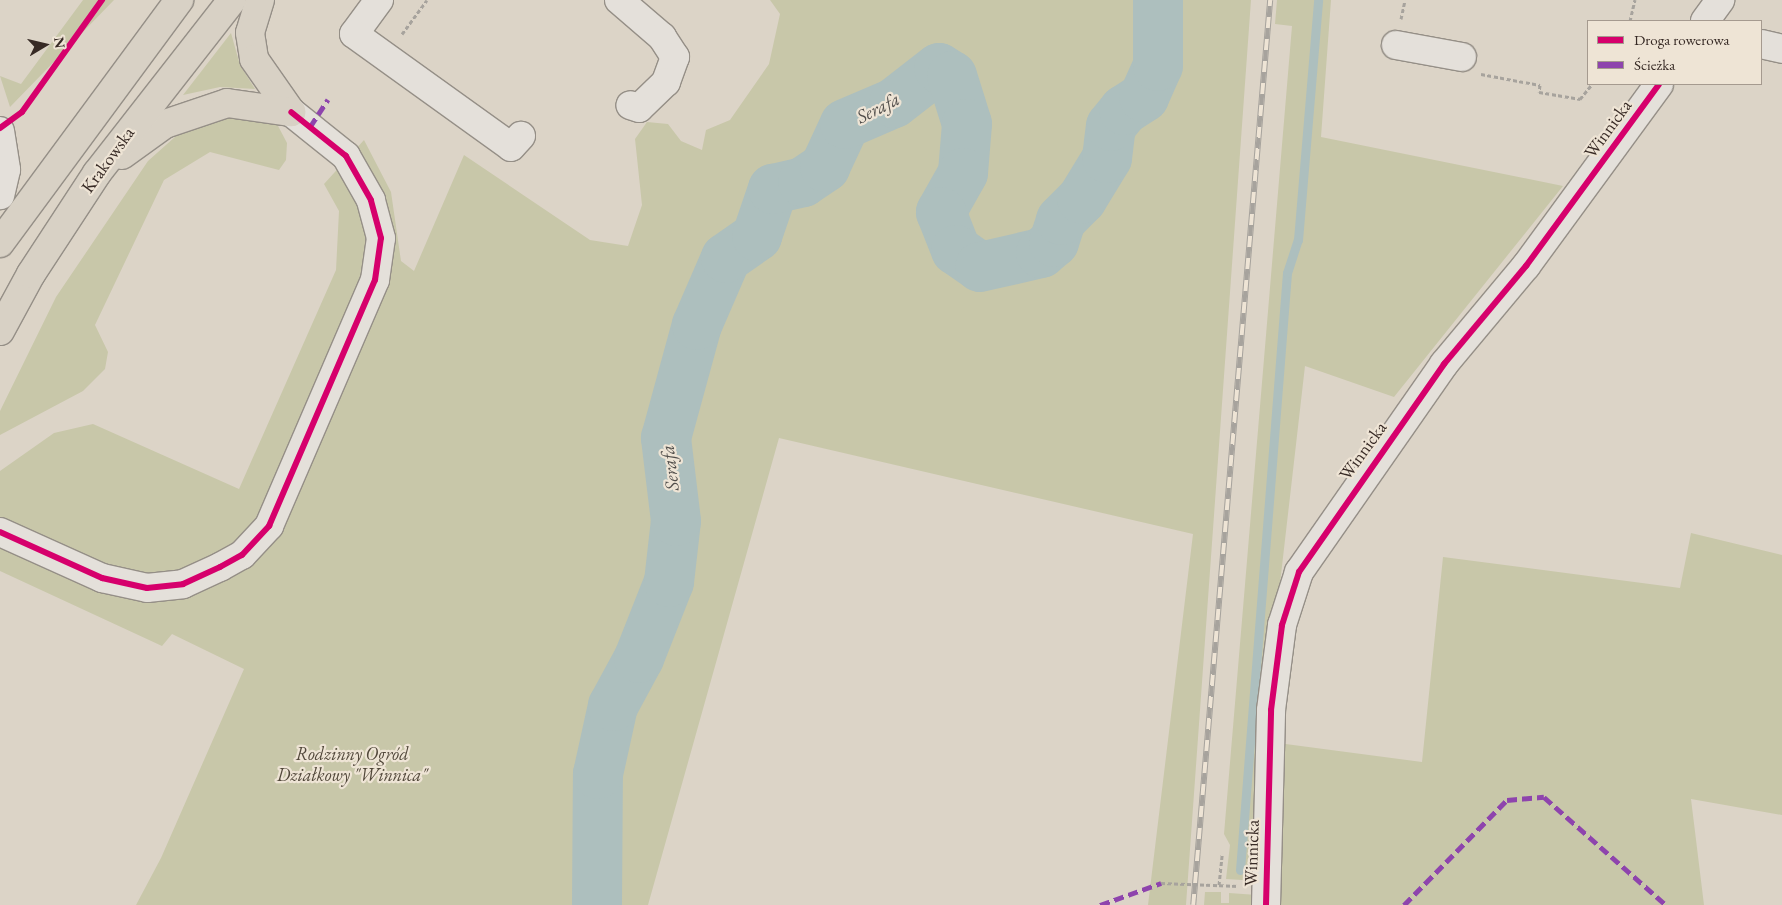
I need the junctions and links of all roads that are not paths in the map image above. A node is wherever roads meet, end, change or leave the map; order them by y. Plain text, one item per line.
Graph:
1 (179, 0) edge
2 (232, 0) edge
3 (260, 0) edge
4 (619, 0) edge
5 (1720, 0) edge
6 (374, 2) edge
7 (1706, 20) edge
8 (1762, 44) edge
9 (1396, 45) dead end
10 (1782, 48) edge
11 (1462, 57) dead end
12 (1658, 85) edge
13 (630, 105) dead end
14 (291, 112) junction
15 (0, 131) edge
16 (521, 136) dead end
17 (97, 173) junction
18 (0, 196) edge
19 (0, 243) edge
20 (0, 331) edge
21 (0, 532) edge
22 (1266, 905) edge

1 - 19 main road
2 - 17 main road, Krakowska
3 - 14 main road
4 - 13 street
5 - 7 street
6 - 16 street
8 - 10 street
9 - 11 street
12 - 22 street, Winnicka
14 - 17 main road
14 - 21 street
15 - 18 street
17 - 20 main road, Krakowska

